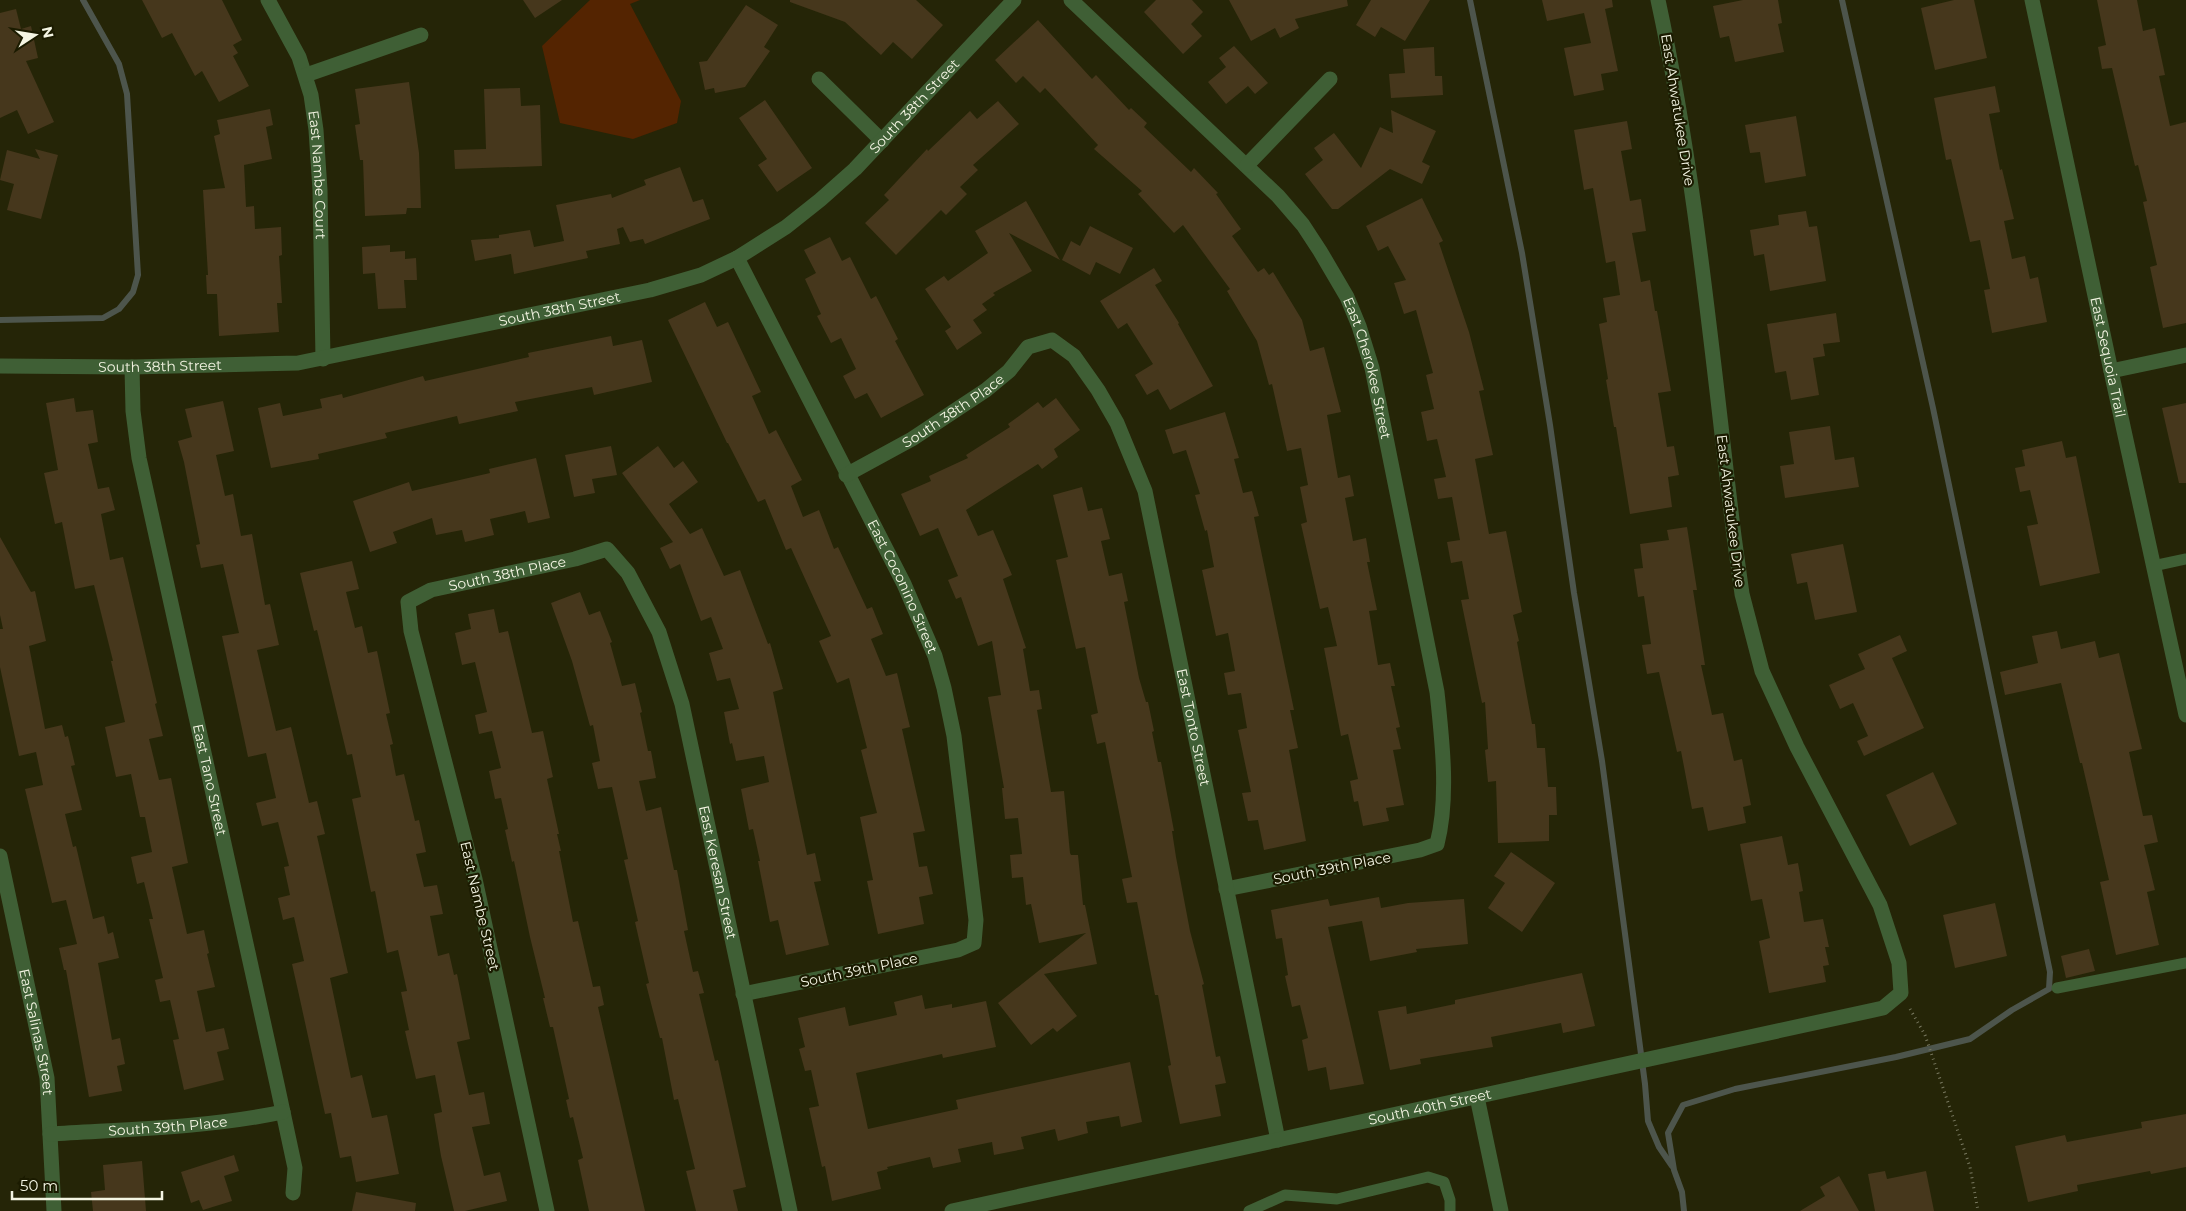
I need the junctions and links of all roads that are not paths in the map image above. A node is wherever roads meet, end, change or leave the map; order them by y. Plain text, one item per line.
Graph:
1 (268, 0) edge
2 (1014, 0) edge
3 (1071, 0) edge
4 (1658, 0) edge
5 (2032, 0) edge
6 (421, 35) dead end
7 (306, 75) junction
8 (819, 79) dead end
9 (1330, 79) dead end
10 (882, 141) junction
11 (1247, 165) junction
12 (737, 258) junction
13 (1052, 340) joint
14 (2186, 355) edge
15 (323, 359) junction
16 (0, 366) edge
17 (132, 367) junction
18 (2110, 371) junction
19 (846, 475) junction
20 (607, 549) joint
21 (2186, 559) edge
22 (2153, 566) junction
23 (408, 602) joint
24 (2186, 715) edge
25 (1437, 844) joint
26 (0, 856) edge
27 (1226, 889) junction
28 (974, 943) joint
29 (2186, 963) edge
30 (2057, 988) dead end
31 (1901, 993) joint
32 (743, 994) junction
33 (1476, 1097) junction
34 (283, 1112) junction
35 (50, 1134) junction
36 (1278, 1140) junction
37 (293, 1193) dead end
38 (54, 1211) edge
39 (547, 1211) edge
40 (790, 1211) edge
41 (952, 1211) edge
42 (1249, 1211) edge
43 (1450, 1211) edge
44 (1501, 1211) edge

1 - 7 street, East Nambe Court
2 - 10 street, South 38th Street
3 - 11 street, East Cherokee Street
4 - 31 street, East Ahwatukee Drive
5 - 18 street, East Sequoia Trail
6 - 7 street
7 - 15 street, East Nambe Court
8 - 10 street
9 - 11 street
10 - 12 street, South 38th Street
11 - 25 street, East Cherokee Street
12 - 15 street, South 38th Street
12 - 19 street, East Coconino Street
13 - 19 street, South 38th Place
13 - 27 street, East Tonto Street
14 - 18 street
15 - 17 street, South 38th Street
16 - 17 street, South 38th Street
17 - 34 street, East Tano Street
18 - 22 street, East Sequoia Trail
19 - 28 street, East Coconino Street
20 - 23 street, South 38th Place
20 - 32 street, East Keresan Street
21 - 22 lane
22 - 24 street, East Sequoia Trail
23 - 39 street, East Nambe Street
25 - 27 street, South 39th Place
26 - 35 street, East Salinas Street
27 - 36 street, East Tonto Street
28 - 32 street, South 39th Place
29 - 30 lane
31 - 33 street, South 40th Street
32 - 40 street, East Keresan Street
33 - 36 street, South 40th Street
33 - 44 street
34 - 35 street, South 39th Place
34 - 37 street, East Tano Street
35 - 38 street, East Salinas Street
36 - 41 street, South 40th Street
42 - 43 lane

